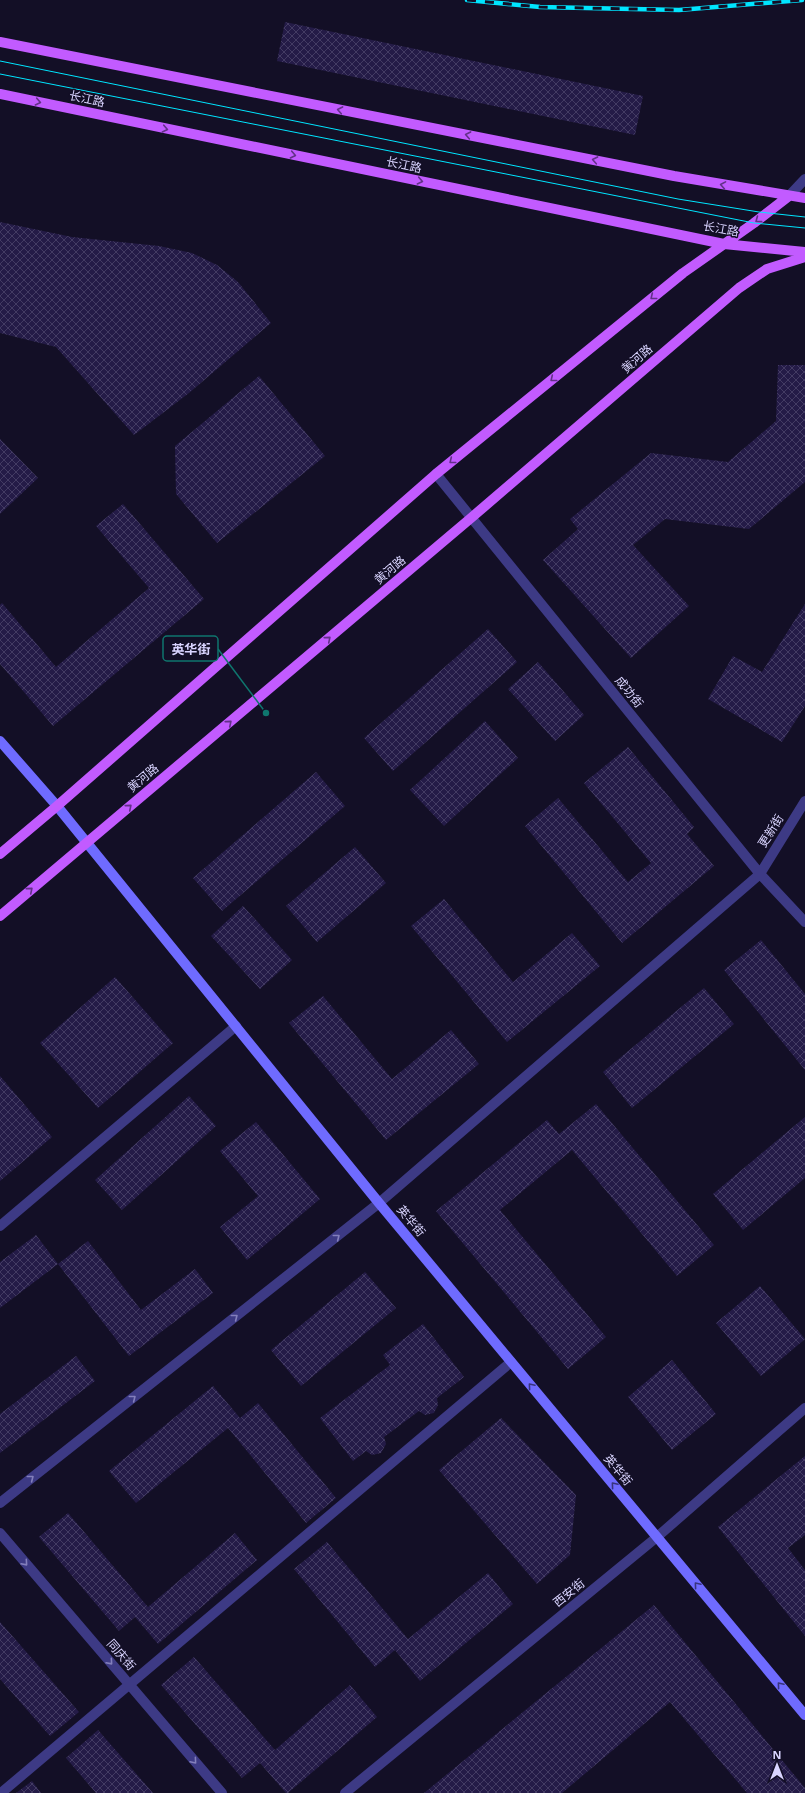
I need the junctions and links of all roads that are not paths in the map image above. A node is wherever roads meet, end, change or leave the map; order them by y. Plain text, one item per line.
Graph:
1 (0, 42) edge
2 (0, 94) edge
3 (805, 178) edge
4 (789, 196) junction
5 (805, 198) edge
6 (724, 244) junction
7 (805, 252) edge
8 (805, 257) edge
9 (436, 474) junction
10 (471, 518) junction
11 (0, 741) edge
12 (805, 801) edge
13 (57, 806) junction
14 (86, 843) junction
15 (0, 854) edge
16 (760, 874) junction
17 (0, 916) edge
18 (804, 919) edge
19 (236, 1026) junction
20 (379, 1203) junction
21 (0, 1226) edge
22 (511, 1362) junction
23 (805, 1408) edge
24 (0, 1503) edge
25 (0, 1533) edge
26 (657, 1537) junction
27 (130, 1685) junction
28 (805, 1716) edge
29 (1, 1793) edge
30 (222, 1793) edge
31 (345, 1793) edge

4 -> 1 main road
2 -> 6 main road, 长江路
3 - 4 street
4 - 5 main road
4 -> 6 main road
6 - 7 main road, 长江路
6 -> 9 main road
8 - 10 main road, 黄河路
9 - 10 street, 成功街
9 - 13 main road
14 -> 10 main road, 黄河路
10 - 16 street, 成功街
11 - 13 street, 英华街
12 - 16 street, 更新街
13 - 14 street, 英华街
13 - 15 main road
17 -> 14 main road, 黄河路
14 - 19 street, 英华街
16 - 18 street, 成功街
16 - 20 street, 更新街
19 - 20 street, 英华街
19 - 21 street
20 - 22 street, 英华街
24 -> 20 street, 更新街
26 -> 22 street, 英华街
22 - 27 street
23 - 26 street, 西安街
25 -> 27 street, 同庆街
28 -> 26 street, 英华街
26 - 31 street, 西安街
27 - 29 street
27 -> 30 street, 同庆街

